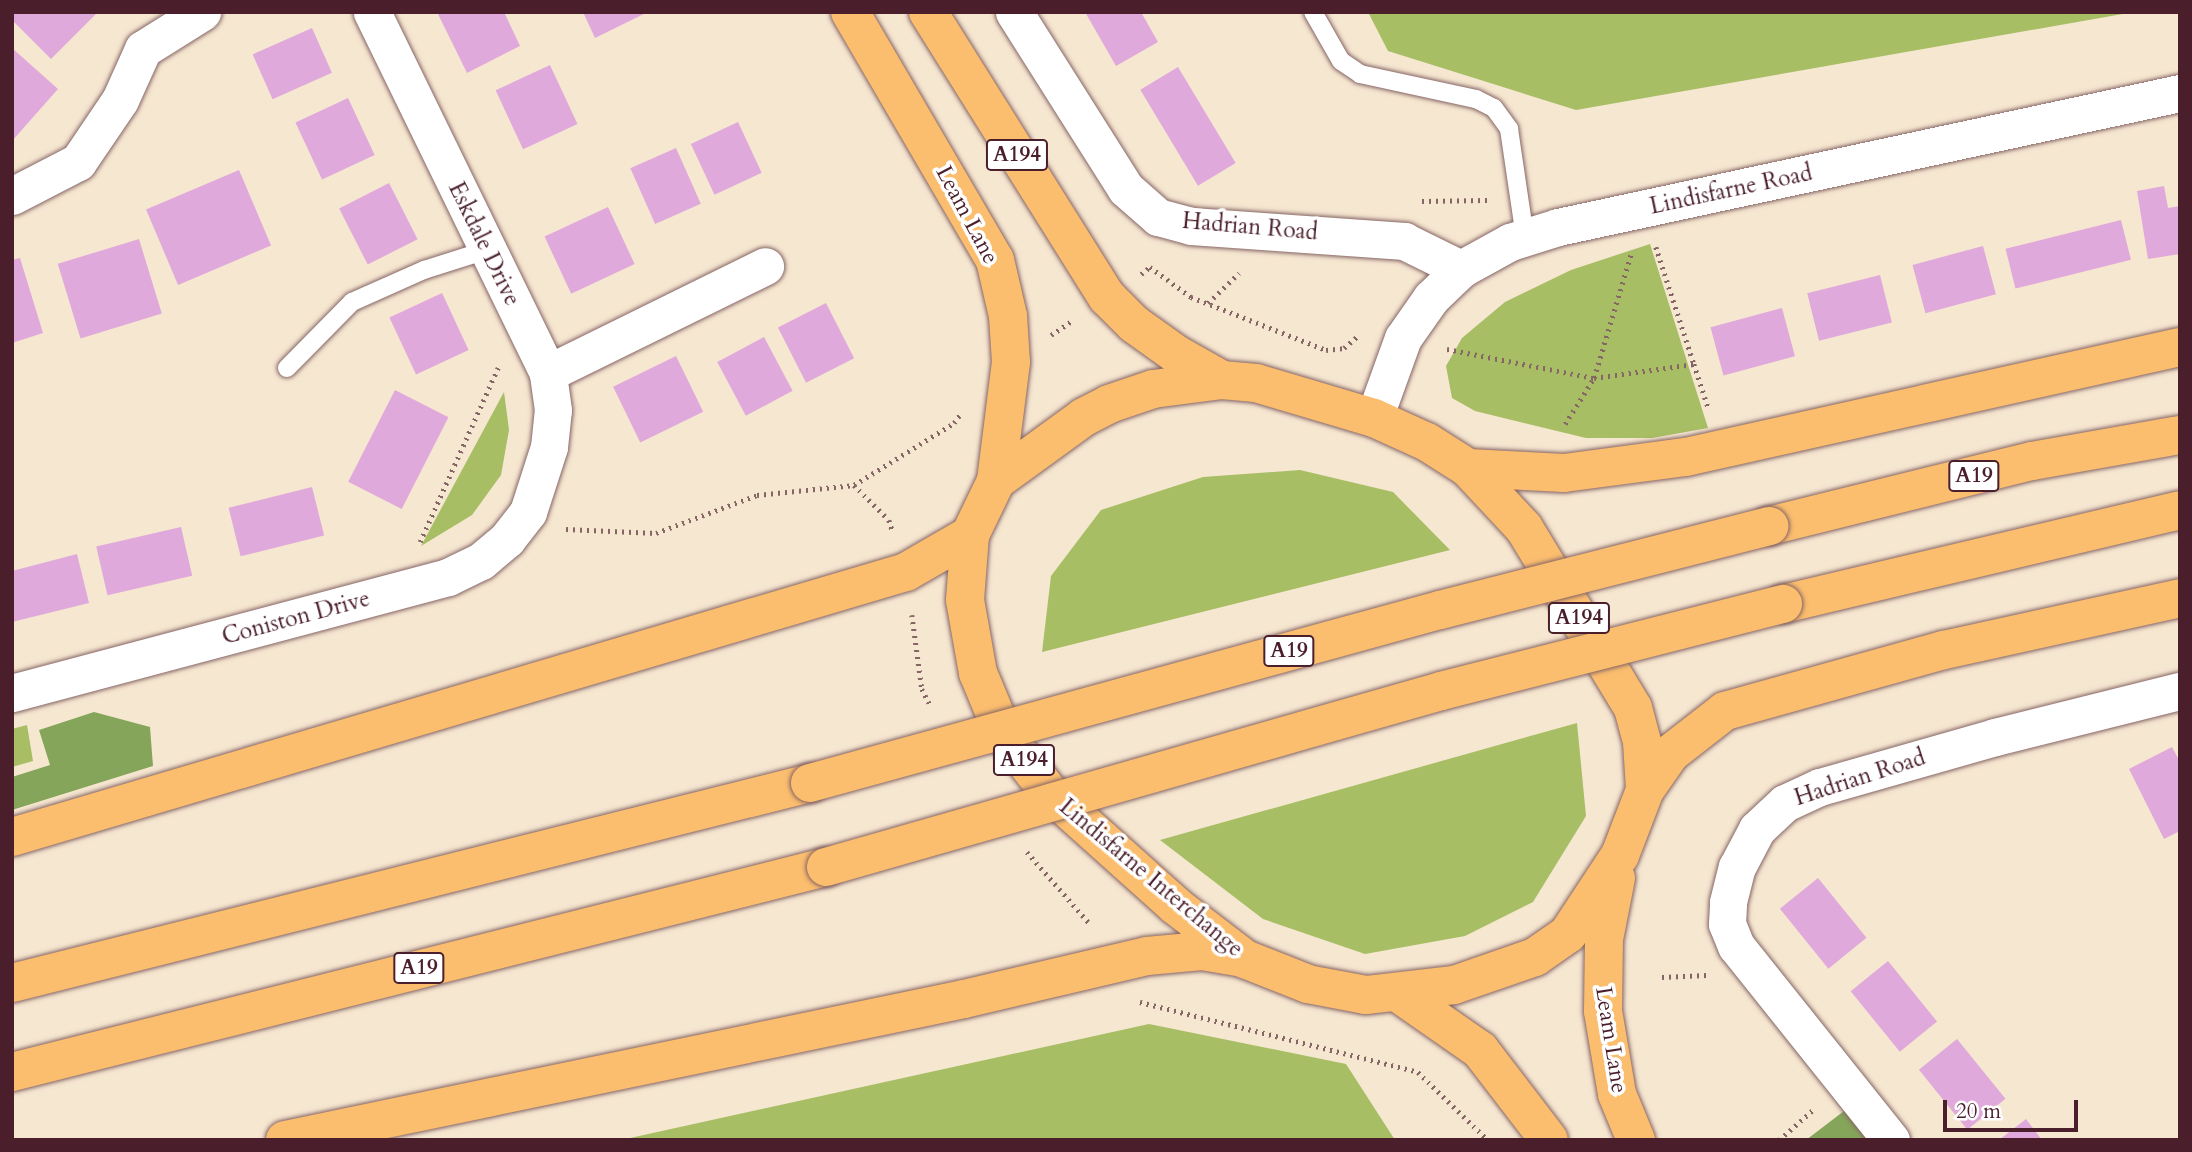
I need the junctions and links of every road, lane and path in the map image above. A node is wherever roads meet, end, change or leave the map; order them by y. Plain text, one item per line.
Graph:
1 (202, 12) edge
2 (372, 12) edge
3 (850, 12) edge
4 (928, 12) edge
5 (1014, 12) edge
6 (1313, 12) edge
7 (2180, 93) edge
8 (12, 196) edge
9 (1644, 210) junction
10 (1524, 237) junction
11 (487, 250) junction
12 (1249, 263) dead end
13 (765, 266) dead end
14 (1461, 269) junction
15 (1207, 304) dead end
16 (520, 320) junction
17 (1403, 338) junction
18 (2180, 347) edge
19 (1694, 364) junction
20 (287, 368) dead end
21 (548, 373) junction
22 (1594, 378) junction
23 (1222, 380) junction
24 (1374, 418) junction
25 (1712, 419) dead end
26 (1564, 424) dead end
27 (2180, 435) edge
28 (1468, 468) junction
29 (996, 481) junction
30 (540, 484) joint
31 (854, 485) dead end
32 (2180, 510) edge
33 (888, 520) dead end
34 (970, 535) junction
35 (397, 592) junction
36 (2180, 598) edge
37 (2175, 692) edge
38 (12, 693) edge
39 (1645, 790) junction
40 (12, 837) edge
41 (1620, 855) junction
42 (1245, 959) junction
43 (12, 983) edge
44 (1398, 993) junction
45 (12, 1072) edge
46 (285, 1140) edge
47 (1549, 1140) edge
48 (1636, 1140) edge
49 (1891, 1140) edge

1 - 8 street
2 - 11 street, Eskdale Drive
3 - 29 highway, Leam Lane / A194
4 - 23 highway, A194
5 - 14 street, Hadrian Road
6 - 10 lane
7 - 9 street, Lindisfarne Road
9 - 10 street, Lindisfarne Road
9 - 19 path
9 - 22 path
10 - 14 street, Lindisfarne Road
11 - 16 street, Eskdale Drive
11 - 20 lane
12 - 15 path
13 - 21 street
14 - 17 street, Lindisfarne Road
16 - 21 street, Eskdale Drive
16 - 35 path
17 - 22 path
17 - 24 street, Lindisfarne Road
18 - 28 highway
19 - 22 path
19 - 25 path
21 - 30 street, Eskdale Drive
22 - 26 path
23 - 24 highway, Lindisfarne Interchange / A194
23 - 29 highway, Lindisfarne Interchange / A194
24 - 28 highway, Lindisfarne Interchange / A194
27 - 43 highway, A19, bridge
28 - 39 highway, Lindisfarne Interchange / A194
29 - 34 highway, Lindisfarne Interchange / A194
30 - 35 street, Coniston Drive
31 - 33 path
32 - 45 highway, A19, bridge
34 - 40 highway
34 - 42 highway, Lindisfarne Interchange / A194
35 - 38 street, Coniston Drive
36 - 39 highway
37 - 49 street, Hadrian Road
39 - 41 highway, Lindisfarne Interchange / A194
41 - 44 highway, Lindisfarne Interchange / A194
41 - 48 highway, Leam Lane / A194
42 - 44 highway, Lindisfarne Interchange / A194
42 - 46 highway
44 - 47 highway

